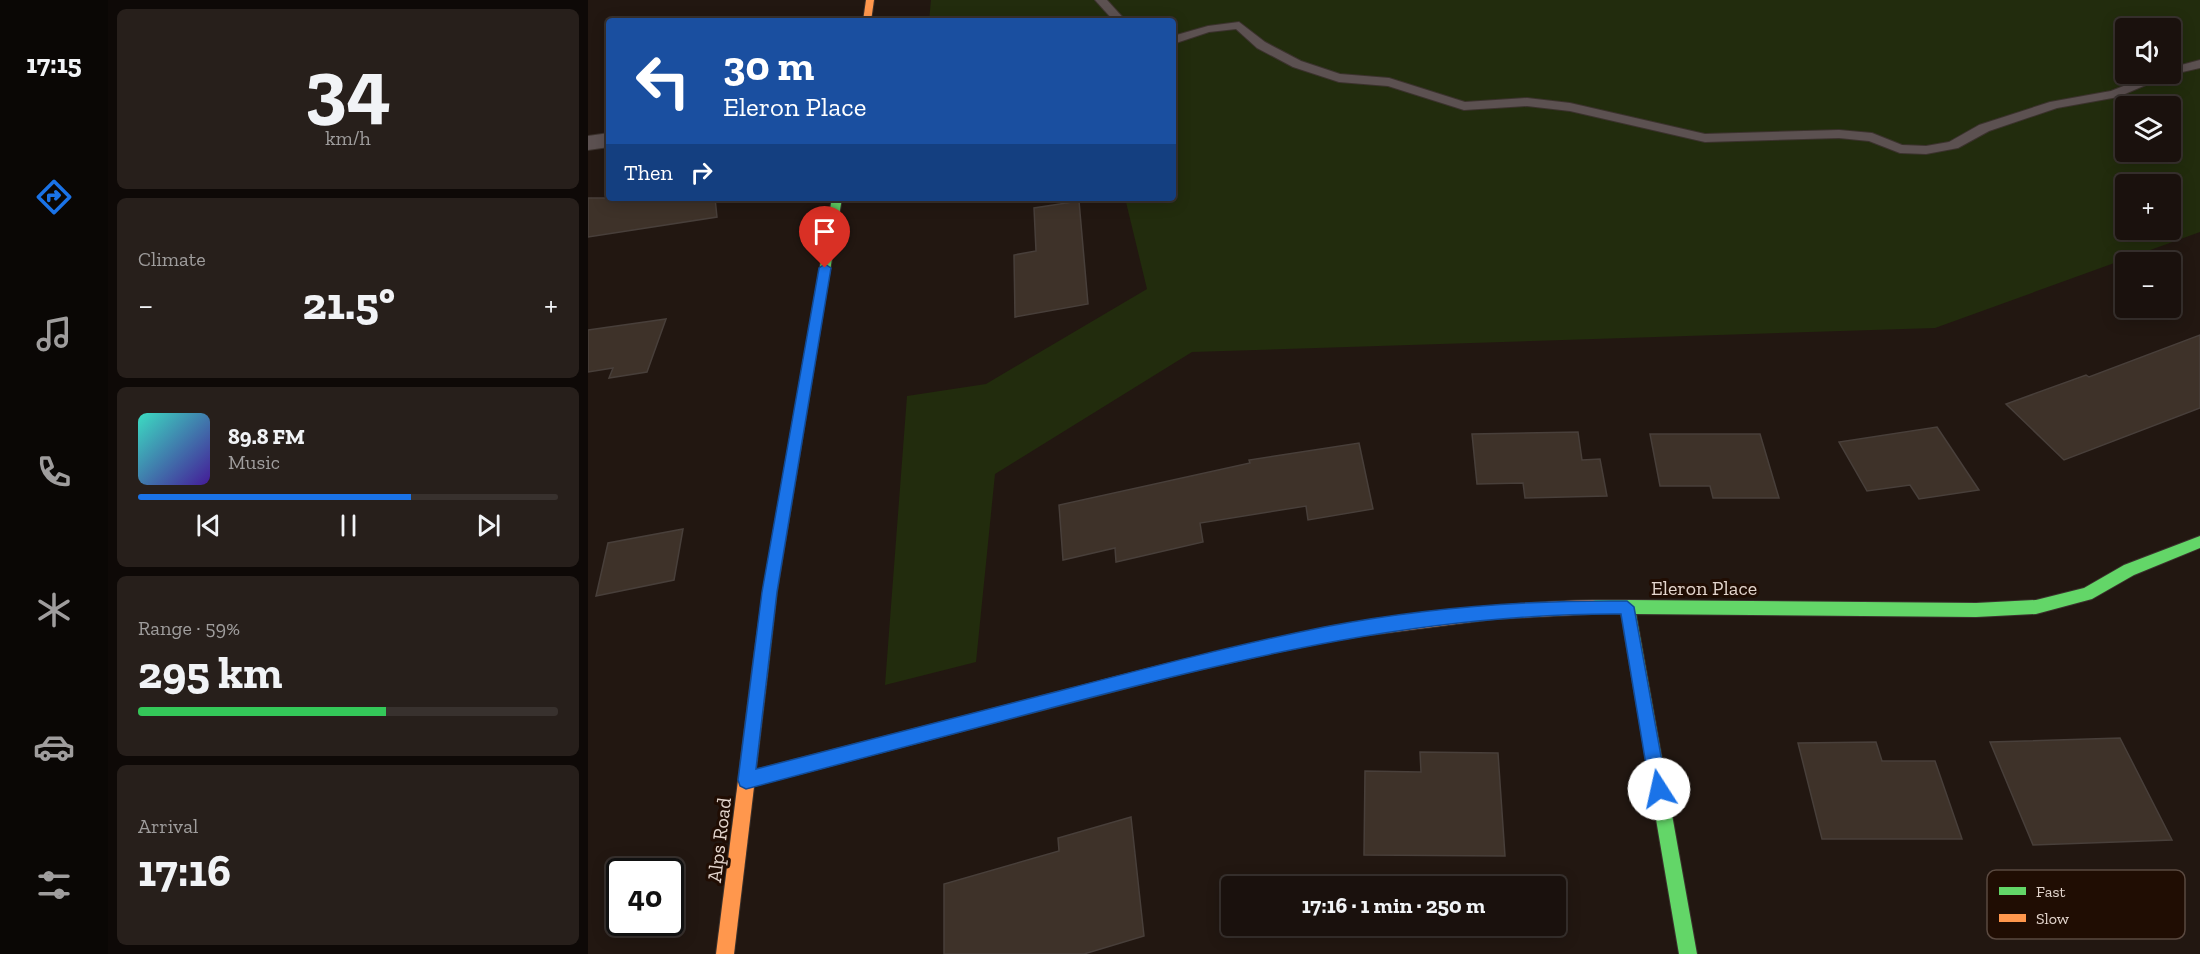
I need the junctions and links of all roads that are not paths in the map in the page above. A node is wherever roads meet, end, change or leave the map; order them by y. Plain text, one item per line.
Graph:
1 (870, 0) edge
2 (1101, 0) edge
3 (867, 18) edge
4 (1117, 18) edge
5 (1176, 39) edge
6 (2200, 64) edge
7 (2181, 69) edge
8 (2139, 84) edge
9 (606, 140) edge
10 (588, 143) edge
11 (836, 201) edge
12 (2200, 542) edge
13 (1627, 607) junction
14 (746, 780) junction
15 (724, 954) edge
16 (1688, 954) edge

1 - 3 street
2 - 4 lane
5 - 8 lane
6 - 7 lane
9 - 10 street
11 - 14 street, Alps Road
12 - 13 street, Eleron Place
13 - 14 street, Eleron Place
13 - 16 street
14 - 15 street, Alps Road

